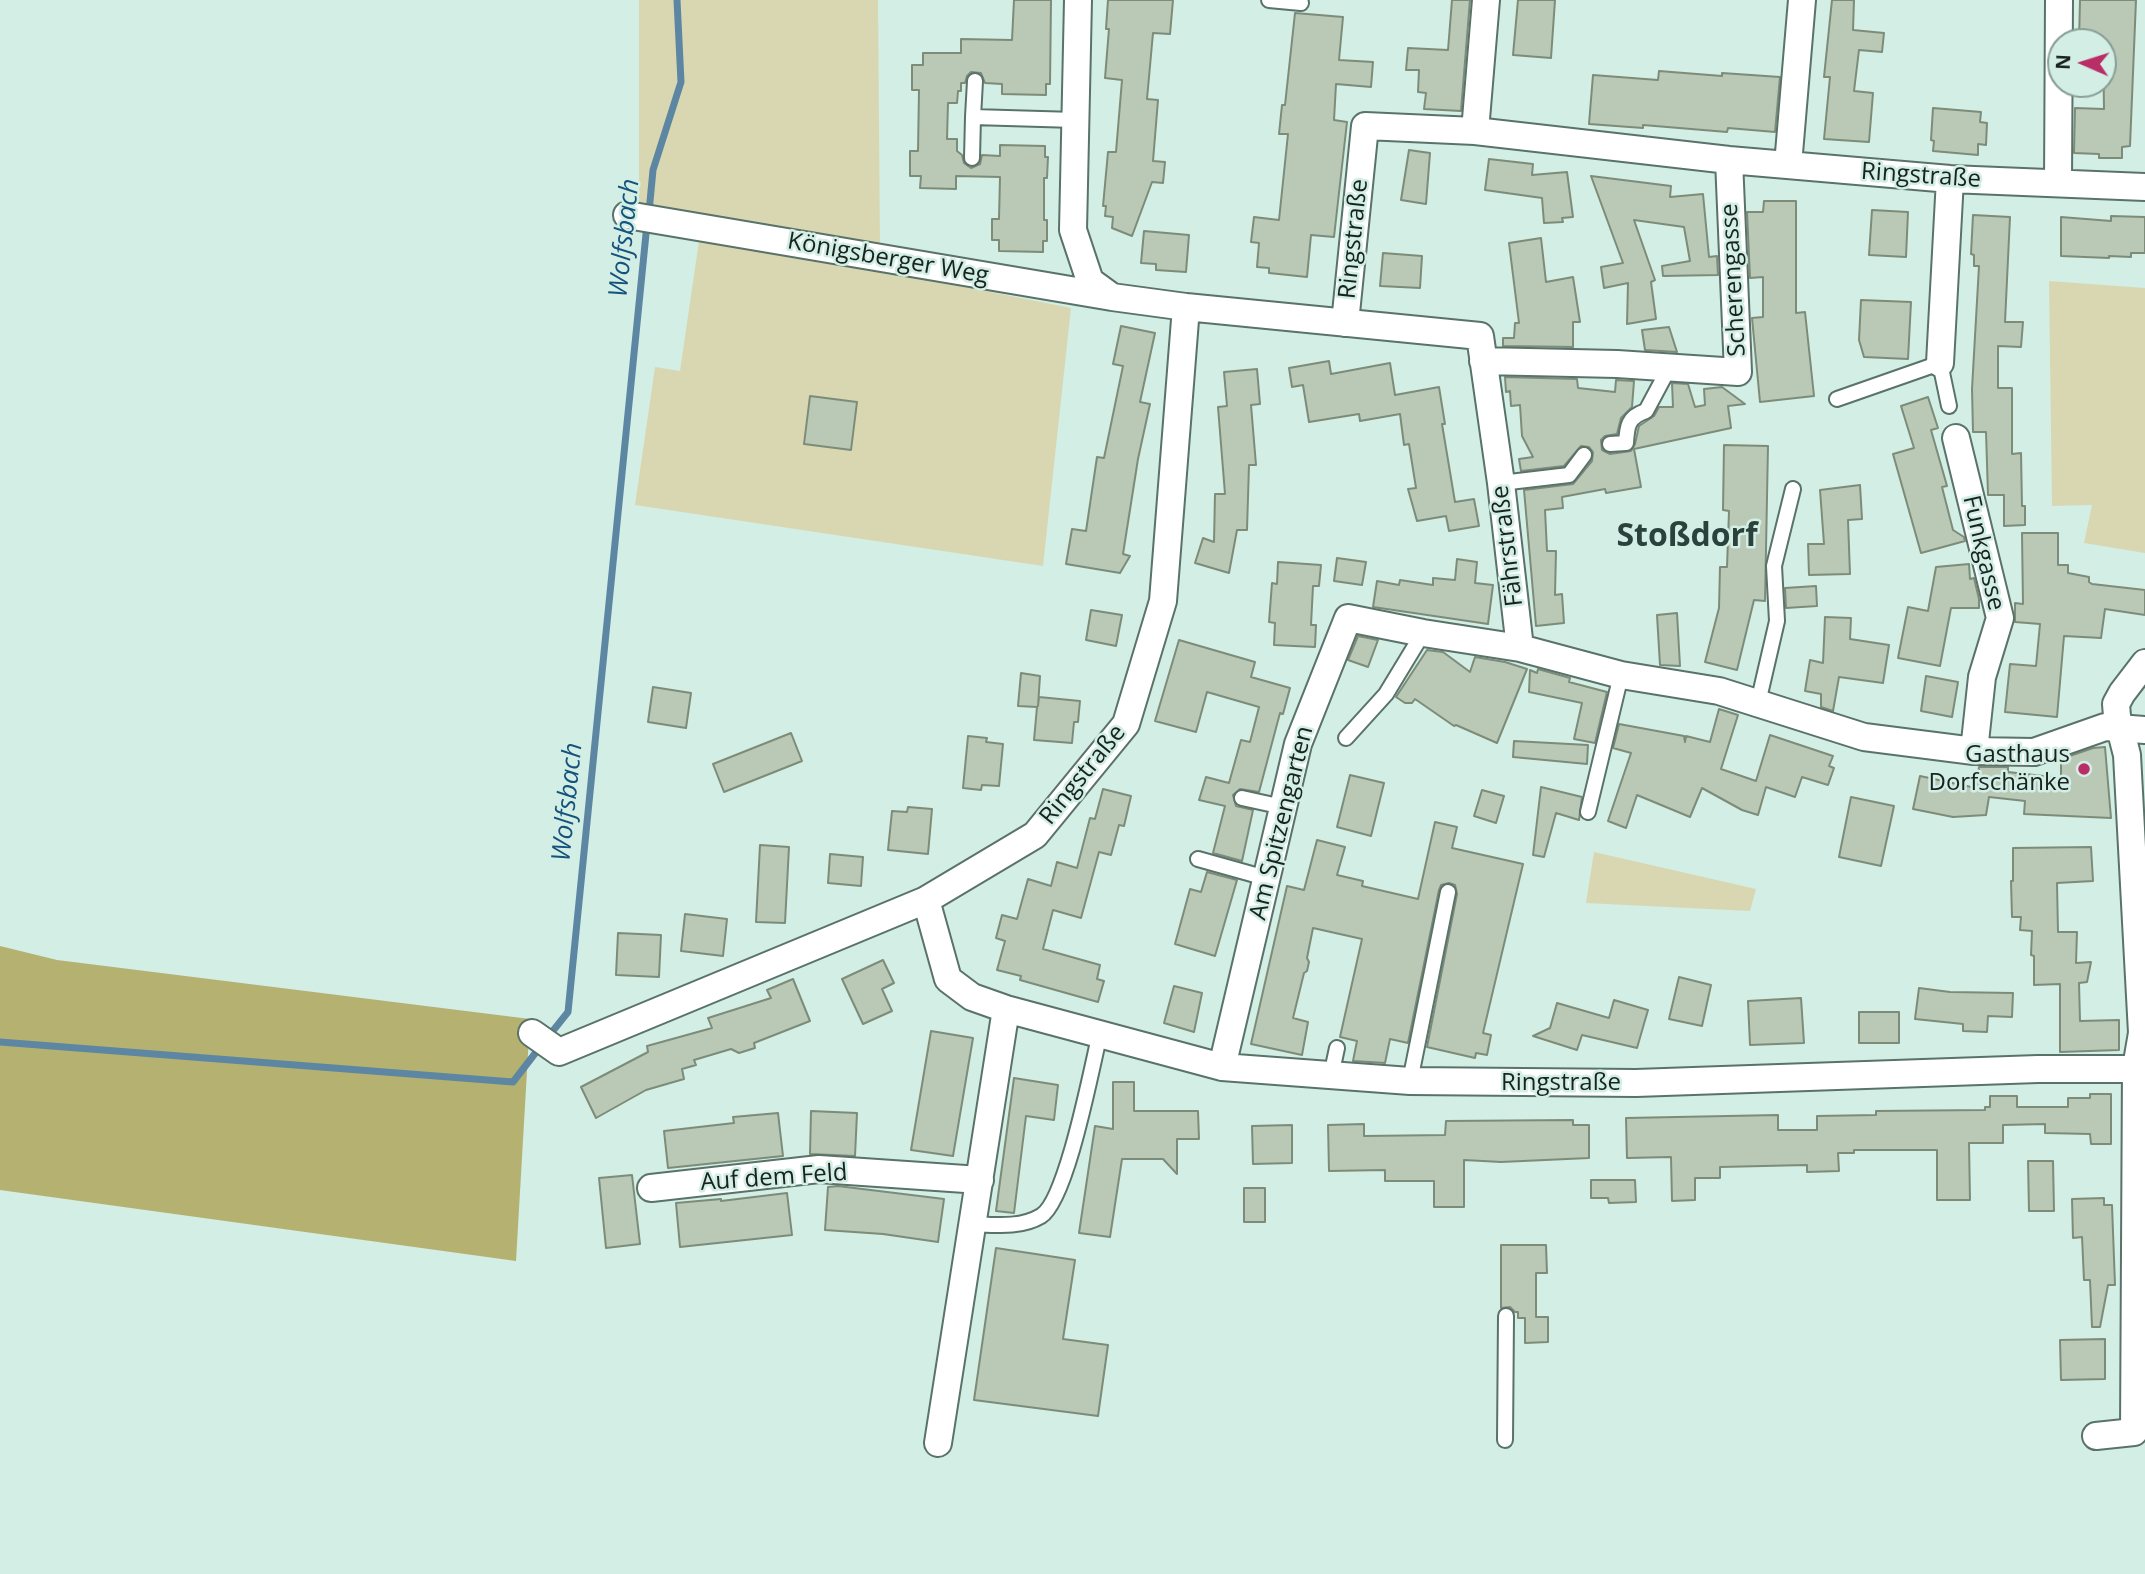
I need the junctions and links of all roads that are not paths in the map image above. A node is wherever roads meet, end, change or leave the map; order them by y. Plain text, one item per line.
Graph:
1 (1078, 0) edge
2 (1269, 0) edge
3 (1486, 0) edge
4 (1802, 0) edge
5 (2059, 0) edge
6 (1301, 3) dead end
7 (975, 81) dead end
8 (973, 117) junction
9 (1075, 120) junction
10 (1475, 131) junction
11 (972, 159) dead end
12 (1729, 160) junction
13 (1787, 165) junction
14 (1950, 179) junction
15 (2058, 183) junction
16 (2145, 187) edge
17 (627, 215) dead end
18 (1112, 297) junction
19 (1186, 307) junction
20 (1345, 323) junction
21 (1483, 361) junction
22 (1940, 363) junction
23 (1669, 368) junction
24 (1837, 399) dead end
25 (1949, 406) dead end
26 (1956, 438) dead end
27 (1610, 444) dead end
28 (1584, 455) dead end
29 (1502, 483) junction
30 (1793, 489) dead end
31 (1423, 633) junction
32 (1520, 648) junction
33 (2145, 663) edge
34 (1621, 675) junction
35 (1758, 703) junction
36 (2133, 729) edge
37 (1346, 738) dead end
38 (1974, 751) junction
39 (1242, 798) dead end
40 (1283, 807) junction
41 (1588, 812) dead end
42 (1198, 859) dead end
43 (1266, 878) junction
44 (1448, 892) dead end
45 (926, 900) junction
46 (1006, 1009) junction
47 (532, 1033) dead end
48 (1100, 1033) junction
49 (1337, 1048) dead end
50 (1222, 1067) junction
51 (2140, 1069) edge
52 (1331, 1076) junction
53 (1410, 1081) junction
54 (980, 1180) junction
55 (651, 1188) dead end
56 (973, 1224) junction
57 (1506, 1316) dead end
58 (2095, 1436) dead end
59 (1505, 1440) dead end
60 (938, 1443) dead end

1 - 9 street
2 - 6 lane
3 - 10 street
4 - 13 street
5 - 15 street
7 - 8 lane
8 - 9 lane
8 - 11 lane
9 - 18 street
10 - 12 street, Ringstraße
10 - 20 street, Ringstraße
12 - 13 street, Ringstraße
12 - 23 street, Scherengasse
13 - 14 street, Ringstraße
14 - 15 street, Ringstraße
14 - 22 street
15 - 16 street, Ringstraße
17 - 18 street, Königsberger Weg
18 - 19 street, Königsberger Weg
19 - 20 street, Ringstraße
19 - 45 street, Ringstraße
20 - 21 street, Fährstraße
21 - 23 street, Scherengasse
21 - 29 street, Fährstraße
22 - 24 lane
22 - 25 lane
23 - 27 lane
26 - 38 street, Funkgasse
28 - 29 lane
29 - 32 street, Fährstraße
30 - 35 lane
31 - 32 street, Am Spitzengarten
31 - 37 lane, Am Spitzengarten
31 - 40 street, Am Spitzengarten
32 - 34 street
33 - 36 street
34 - 35 street
34 - 41 lane
35 - 38 street
36 - 38 street
36 - 51 street
39 - 40 lane
40 - 43 street, Am Spitzengarten
42 - 43 lane
43 - 50 street, Am Spitzengarten
44 - 53 lane
45 - 46 street, Ringstraße
45 - 47 street, Ringstraße
46 - 48 street, Ringstraße
46 - 54 street
48 - 50 street, Ringstraße
48 - 56 lane
49 - 52 lane
50 - 52 street, Ringstraße
51 - 53 street, Ringstraße
51 - 58 street
52 - 53 street, Ringstraße
54 - 55 street, Auf dem Feld
54 - 56 street
56 - 60 street
57 - 59 lane

